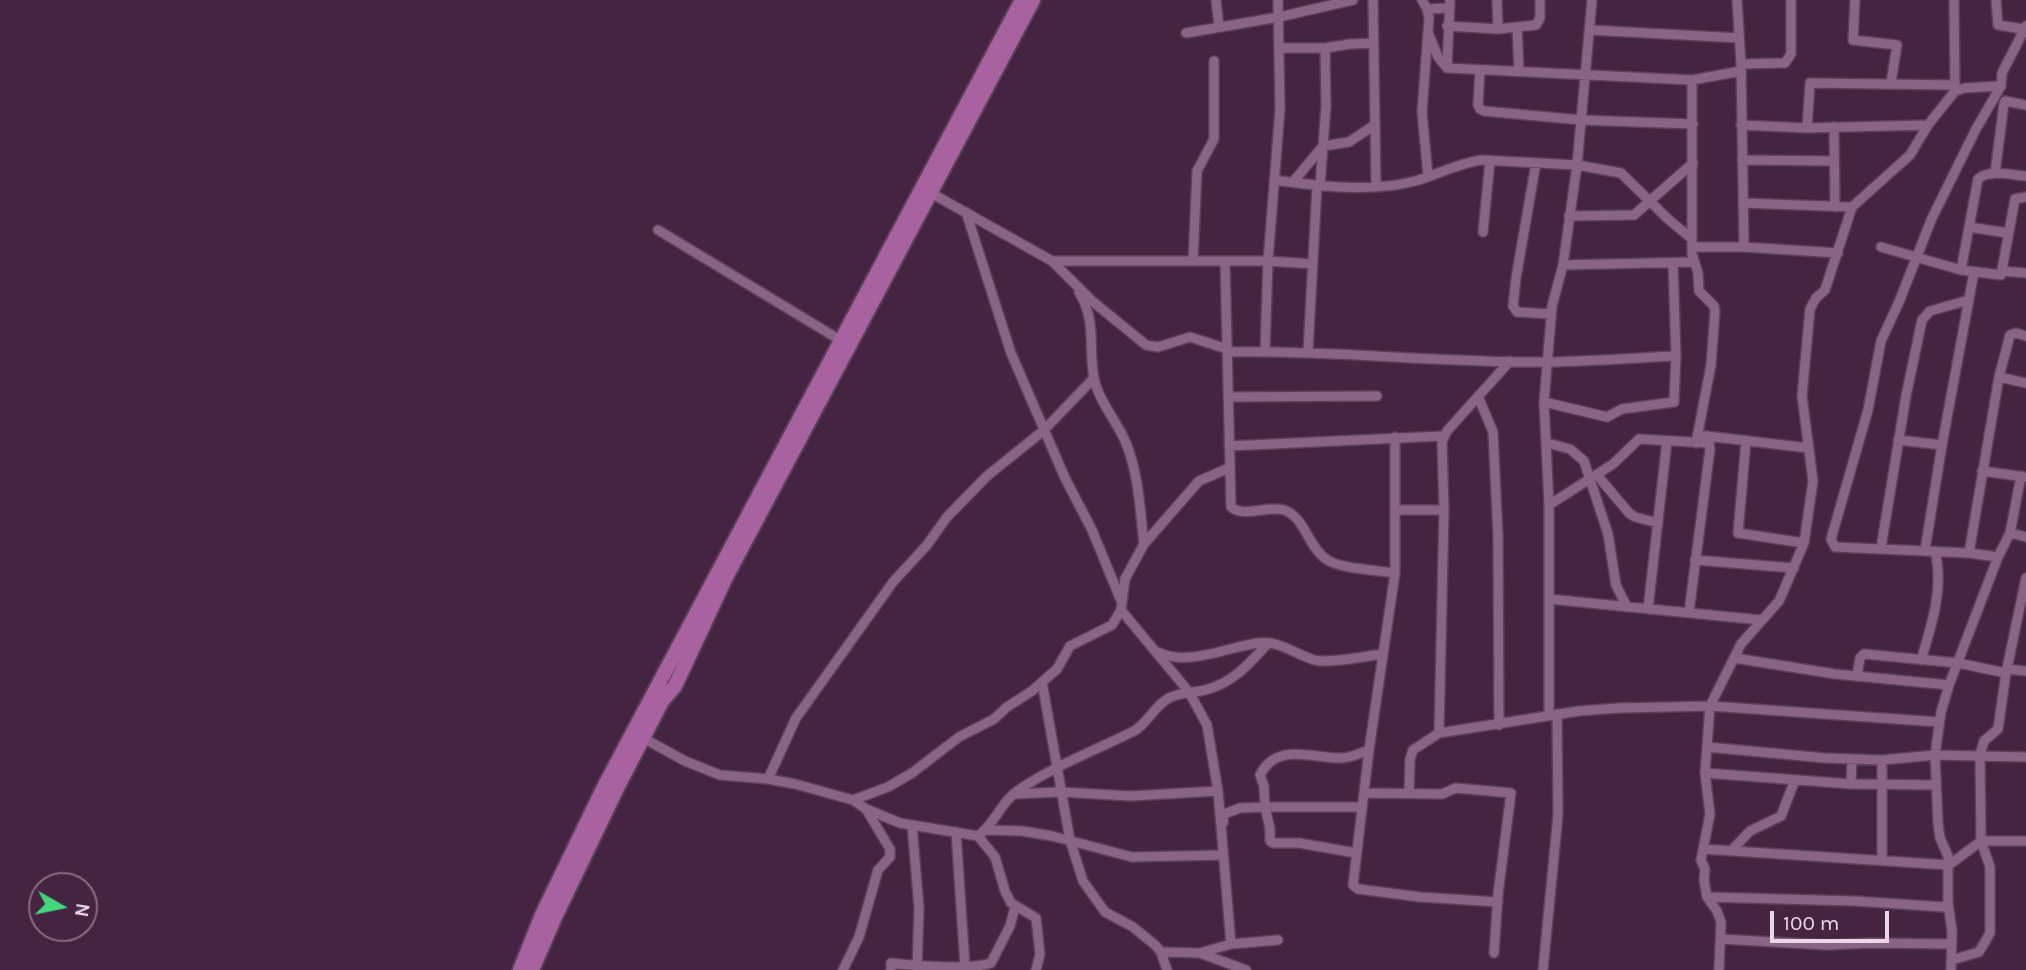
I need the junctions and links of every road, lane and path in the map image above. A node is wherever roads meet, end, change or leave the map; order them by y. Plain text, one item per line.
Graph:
1 (1022, 0) edge
2 (1033, 0) edge
3 (1216, 0) edge
4 (1279, 0) edge
5 (1353, 0) edge
6 (1373, 0) edge
7 (1497, 0) edge
8 (1541, 0) edge
9 (1592, 0) edge
10 (1737, 0) edge
11 (1791, 0) edge
12 (1855, 0) edge
13 (1954, 0) edge
14 (1996, 0) edge
15 (1424, 4) edge
16 (1450, 4) edge
17 (1279, 17) junction
18 (1447, 26) junction
19 (1219, 27) junction
20 (1517, 27) junction
21 (2025, 27) edge
22 (1498, 29) junction
23 (1590, 30) junction
24 (1186, 33) dead end
25 (1429, 35) junction
26 (1739, 38) junction
27 (1374, 43) junction
28 (1279, 48) junction
29 (1325, 48) junction
30 (1214, 61) dead end
31 (1741, 67) junction
32 (1447, 68) junction
33 (1480, 70) junction
34 (1519, 70) junction
35 (1586, 76) junction
36 (1692, 80) junction
37 (1892, 83) junction
38 (2001, 86) junction
39 (1954, 88) junction
40 (2026, 105) edge
41 (1581, 120) junction
42 (1693, 124) junction
43 (1373, 125) junction
44 (1741, 125) junction
45 (1928, 125) junction
46 (1834, 127) junction
47 (1807, 128) junction
48 (1323, 146) junction
49 (1490, 160) junction
50 (1742, 160) junction
51 (1834, 161) junction
52 (1536, 163) junction
53 (1693, 163) junction
54 (1577, 165) junction
55 (1995, 173) junction
56 (1428, 176) junction
57 (2026, 176) edge
58 (1275, 180) junction
59 (1293, 182) junction
60 (1319, 186) junction
61 (1376, 186) junction
62 (931, 193) junction
63 (2026, 197) edge
64 (1650, 200) junction
65 (1743, 203) junction
66 (1835, 207) junction
67 (1852, 207) junction
68 (966, 212) junction
69 (1569, 216) junction
70 (1969, 227) junction
71 (658, 230) dead end
72 (1483, 232) dead end
73 (2008, 233) junction
74 (1692, 243) junction
75 (1744, 247) junction
76 (1881, 247) dead end
77 (1838, 253) junction
78 (1916, 258) junction
79 (1052, 261) junction
80 (1193, 261) junction
81 (1225, 261) junction
82 (1268, 261) junction
83 (1694, 262) junction
84 (1672, 263) junction
85 (1313, 264) junction
86 (1563, 265) junction
87 (1961, 270) junction
88 (2002, 271) junction
89 (1974, 272) junction
90 (2026, 273) edge
91 (1073, 282) junction
92 (1969, 300) junction
93 (1551, 314) junction
94 (2026, 336) edge
95 (840, 340) junction
96 (1227, 350) junction
97 (1265, 351) junction
98 (1308, 351) junction
99 (1676, 356) junction
100 (1510, 361) junction
101 (1548, 362) junction
102 (1999, 377) junction
103 (1094, 378) junction
104 (2026, 383) edge
105 (1377, 396) dead end
106 (1478, 396) junction
107 (1228, 397) junction
108 (1544, 402) junction
109 (1043, 431) junction
110 (1443, 436) junction
111 (1395, 437) junction
112 (1697, 439) junction
113 (1898, 440) junction
114 (1667, 441) junction
115 (1746, 441) junction
116 (1547, 443) junction
117 (1941, 445) junction
118 (1229, 446) junction
119 (1809, 448) junction
120 (1229, 468) junction
121 (1982, 471) junction
122 (2024, 476) edge
123 (1593, 477) junction
124 (1549, 505) junction
125 (1395, 510) junction
126 (1444, 510) junction
127 (1658, 523) junction
128 (2010, 533) junction
129 (2026, 537) edge
130 (1804, 543) junction
131 (1144, 544) junction
132 (1881, 548) junction
133 (1930, 551) junction
134 (1969, 553) junction
135 (1998, 557) junction
136 (1695, 560) junction
137 (1794, 568) junction
138 (1395, 573) junction
139 (2026, 580) edge
140 (1549, 599) junction
141 (1121, 606) junction
142 (1627, 607) junction
143 (1648, 609) junction
144 (1689, 612) junction
145 (1761, 620) junction
146 (2021, 626) edge
147 (1268, 643) junction
148 (1156, 652) junction
149 (1383, 654) junction
150 (1734, 657) junction
151 (1921, 660) junction
152 (1958, 663) junction
153 (2007, 671) junction
154 (2026, 671) edge
155 (1857, 676) junction
156 (1042, 682) junction
157 (1948, 685) junction
158 (1189, 692) junction
159 (1710, 706) junction
160 (1553, 715) junction
161 (1939, 722) junction
162 (1499, 725) junction
163 (1439, 733) junction
164 (643, 738) junction
165 (1707, 747) junction
166 (1369, 750) junction
167 (1935, 755) junction
168 (1980, 755) junction
169 (2026, 757) edge
170 (1852, 759) junction
171 (1882, 760) junction
172 (1057, 767) junction
173 (1705, 773) junction
174 (768, 779) junction
175 (1795, 780) junction
176 (1851, 784) junction
177 (1882, 784) junction
178 (1936, 785) junction
179 (1218, 791) junction
180 (1061, 792) junction
181 (1364, 793) junction
182 (1409, 793) junction
183 (1013, 794) junction
184 (853, 800) junction
185 (1265, 807) junction
186 (1362, 807) junction
187 (866, 809) junction
188 (912, 825) junction
189 (956, 832) junction
190 (982, 833) junction
191 (1070, 840) junction
192 (1981, 841) junction
193 (2026, 841) edge
194 (1222, 842) junction
195 (1703, 849) junction
196 (1731, 851) junction
197 (1356, 853) junction
198 (1223, 855) junction
199 (1882, 861) junction
200 (1948, 865) junction
201 (1707, 897) junction
202 (1498, 902) junction
203 (1948, 903) junction
204 (1015, 907) junction
205 (1721, 939) junction
206 (1278, 940) dead end
207 (1231, 944) junction
208 (1952, 944) junction
209 (1161, 952) junction
210 (1200, 953) junction
211 (1494, 953) dead end
212 (1952, 965) edge
213 (964, 966) junction
214 (917, 968) edge
215 (520, 970) edge
216 (533, 970) edge
217 (843, 970) edge
218 (891, 970) edge
219 (1036, 970) edge
220 (1167, 970) edge
221 (1246, 970) edge
222 (1543, 970) edge
223 (1720, 970) edge

1 - 95 main road
2 - 62 main road
3 - 19 street
4 - 17 street
5 - 17 street
6 - 27 street
7 - 22 street
8 - 20 street
9 - 23 street
10 - 26 street
11 - 31 street
12 - 37 street
13 - 39 street
14 - 21 street
15 - 16 street
15 - 25 street
16 - 18 street
17 - 19 street
17 - 28 street
18 - 22 street
18 - 32 street
19 - 24 street
20 - 22 street
20 - 34 street
21 - 38 street
23 - 26 street
23 - 35 street
25 - 32 street
25 - 56 street
26 - 31 street
27 - 29 street
27 - 43 street
28 - 29 street
28 - 58 street
29 - 48 street
30 - 80 street
31 - 36 street
31 - 44 street
32 - 33 street
33 - 34 street
33 - 41 street
34 - 35 street
35 - 36 street
35 - 41 street
36 - 42 street
37 - 39 street
37 - 47 street
38 - 39 street
38 - 78 street
39 - 45 street
40 - 55 street
41 - 42 street
41 - 54 street
42 - 53 street
43 - 48 street
43 - 61 street
44 - 47 street
44 - 50 street
45 - 46 street
45 - 67 street
46 - 47 street
46 - 51 street
48 - 59 street
48 - 60 street
49 - 52 street
49 - 56 street
49 - 72 street
50 - 51 street
50 - 65 street
51 - 66 street
52 - 54 street
52 - 93 street
53 - 64 street
53 - 74 street
54 - 64 street
54 - 69 street
55 - 57 street
55 - 70 street
56 - 61 street
58 - 59 street
58 - 82 street
59 - 60 street
60 - 61 street
60 - 85 street
62 - 68 street
62 - 164 main road
63 - 73 street
64 - 69 street
64 - 74 street
65 - 66 street
65 - 75 street
66 - 67 street
67 - 77 street
68 - 79 street
68 - 109 street
69 - 86 street
70 - 73 street
70 - 87 street
71 - 95 street
73 - 88 street
74 - 75 street
74 - 83 street
75 - 77 street
76 - 78 street
77 - 119 street
78 - 87 street
78 - 132 street
79 - 80 street
79 - 91 street
80 - 81 street
81 - 82 street
81 - 96 street
82 - 85 street
82 - 97 street
83 - 84 street
83 - 112 street
84 - 86 street
84 - 99 street
85 - 98 street
86 - 93 street
87 - 89 street
88 - 89 street
88 - 90 street
89 - 92 street
91 - 96 street
91 - 103 street
92 - 113 street
92 - 117 street
93 - 101 street
94 - 102 street
95 - 215 main road
96 - 97 street
96 - 107 street
97 - 98 street
98 - 100 street
99 - 101 street
99 - 108 street
100 - 101 street
100 - 106 street
101 - 108 street
102 - 104 street
102 - 121 street
103 - 109 street
103 - 131 street
105 - 107 street
106 - 110 street
106 - 162 street
107 - 118 street
108 - 116 street
109 - 141 street
109 - 174 street
110 - 111 street
110 - 126 street
111 - 118 street
111 - 125 street
112 - 114 street
112 - 115 street
112 - 136 street
113 - 117 street
113 - 132 street
114 - 123 street
114 - 127 street
115 - 119 street
115 - 130 street
116 - 123 street
116 - 124 street
117 - 133 street
118 - 120 street
119 - 130 street
120 - 131 street
120 - 138 street
121 - 122 street
121 - 134 street
122 - 128 street
123 - 124 street
123 - 127 street
123 - 142 street
124 - 140 street
125 - 126 street
125 - 138 street
126 - 163 street
127 - 143 street
128 - 129 street
128 - 135 street
130 - 137 street
131 - 141 street
132 - 133 street
133 - 134 street
133 - 151 street
134 - 135 street
135 - 152 street
136 - 137 street
136 - 144 street
137 - 145 street
138 - 149 street
139 - 146 street
140 - 142 street
140 - 160 street
141 - 148 street
141 - 156 street
142 - 143 street
143 - 144 street
144 - 145 street
145 - 150 street
146 - 153 street
147 - 148 street
147 - 149 street
147 - 158 street
148 - 158 street
149 - 166 street
150 - 155 street
150 - 159 street
151 - 152 street
151 - 155 street
152 - 153 street
152 - 157 street
153 - 154 street
153 - 168 street
155 - 157 street
156 - 172 street
156 - 184 street
157 - 161 street
158 - 172 street
158 - 179 street
159 - 160 street
159 - 161 street
159 - 165 street
160 - 162 street
160 - 222 street
161 - 167 street
162 - 163 street
163 - 182 street
164 - 174 street
164 - 216 main road
165 - 170 street
165 - 173 street
166 - 181 street
166 - 185 street
167 - 168 street
167 - 171 street
167 - 178 street
168 - 169 street
168 - 192 street
170 - 171 street
170 - 176 street
171 - 177 street
172 - 180 street
172 - 183 street
173 - 175 street
173 - 195 street
174 - 184 street
175 - 176 street
175 - 196 street
176 - 177 street
177 - 178 street
177 - 199 street
178 - 200 street
179 - 180 street
179 - 194 street
180 - 183 street
180 - 191 street
181 - 182 street
181 - 186 street
182 - 202 street
183 - 190 street
184 - 187 street
185 - 186 street
185 - 194 street
185 - 197 street
186 - 197 street
187 - 188 street
187 - 217 street
188 - 189 street
188 - 214 street
189 - 190 street
189 - 213 street
190 - 191 street
190 - 204 street
191 - 198 street
191 - 209 street
192 - 193 street
192 - 200 street
192 - 212 street
194 - 198 street
195 - 196 street
195 - 201 street
196 - 199 street
197 - 202 street
198 - 207 street
199 - 200 street
200 - 203 street
201 - 203 street
201 - 205 street
202 - 211 street
203 - 208 street
204 - 213 street
204 - 219 street
205 - 208 street
205 - 223 street
206 - 207 street
207 - 210 street
208 - 212 street
209 - 210 street
209 - 220 street
210 - 221 street
213 - 214 street
214 - 218 street

